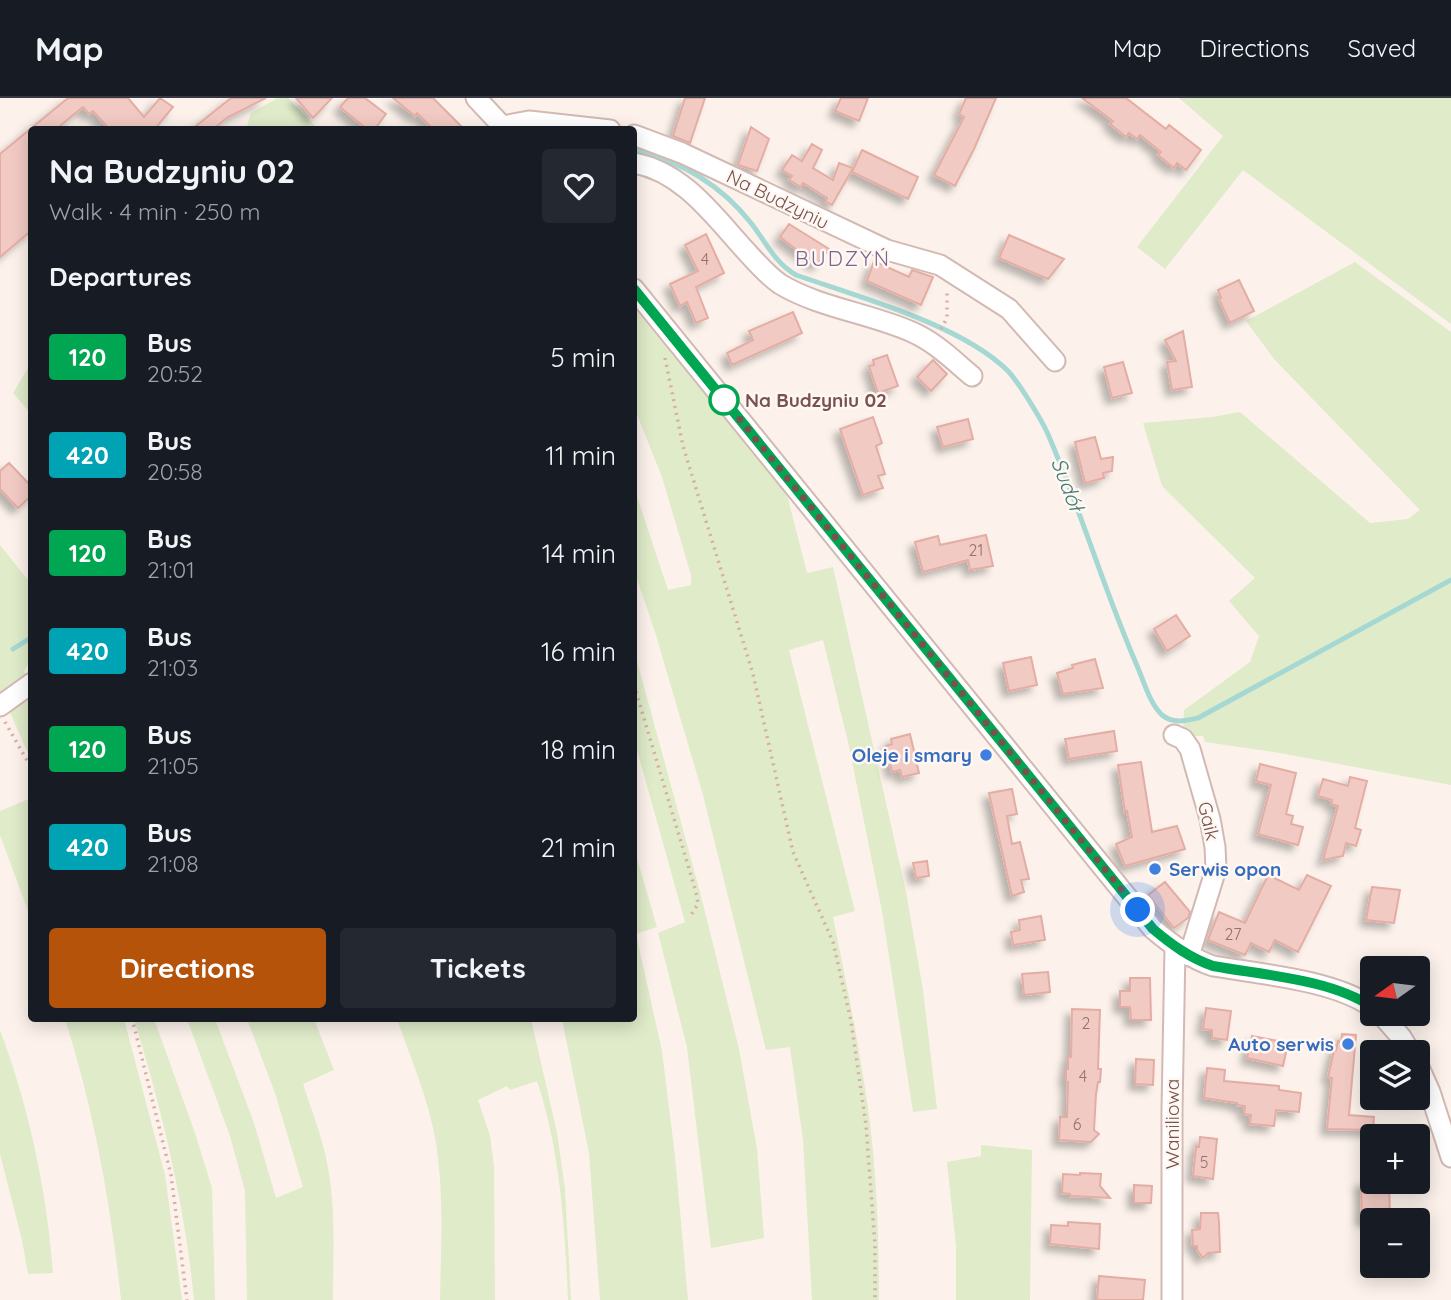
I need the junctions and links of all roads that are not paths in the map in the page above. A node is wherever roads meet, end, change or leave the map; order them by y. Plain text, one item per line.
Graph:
1 (476, 98) edge
2 (502, 126) edge
3 (511, 126) edge
4 (574, 126) edge
5 (637, 136) edge
6 (637, 164) edge
7 (637, 293) edge
8 (1055, 361) dead end
9 (972, 376) dead end
10 (28, 686) edge
11 (0, 706) edge
12 (1174, 735) dead end
13 (1182, 952) junction
14 (1360, 1001) edge
15 (1430, 1092) edge
16 (1451, 1157) edge
17 (1172, 1300) edge

1 - 2 street
3 - 4 street
5 - 8 street, Na Budzyniu
6 - 9 street, Na Budzyniu
7 - 13 street
10 - 11 street
12 - 13 street, Gaik
13 - 14 street
13 - 17 street, Waniliowa
15 - 16 street

